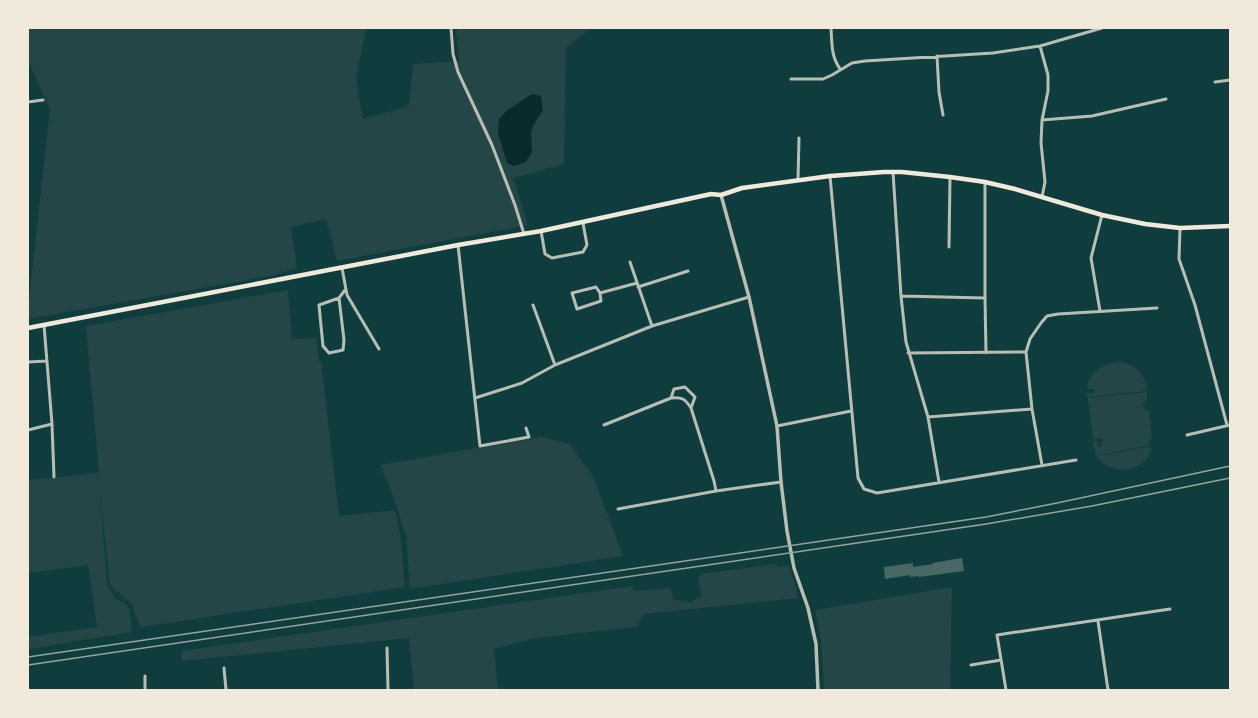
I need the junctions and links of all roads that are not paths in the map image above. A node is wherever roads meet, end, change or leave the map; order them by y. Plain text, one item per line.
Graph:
1 (451, 28) edge
2 (831, 28) edge
3 (1102, 28) edge
4 (1040, 46) junction
5 (937, 56) junction
6 (840, 70) junction
7 (791, 80) dead end
8 (1230, 80) edge
9 (1215, 82) dead end
10 (1166, 99) dead end
11 (43, 100) dead end
12 (28, 102) edge
13 (943, 115) dead end
14 (1042, 120) junction
15 (799, 138) dead end
16 (893, 172) junction
17 (830, 176) junction
18 (950, 176) junction
19 (798, 180) junction
20 (985, 182) junction
21 (721, 195) junction
22 (1042, 197) junction
23 (1102, 215) junction
24 (583, 222) junction
25 (1230, 226) edge
26 (1180, 228) junction
27 (540, 231) junction
28 (524, 234) junction
29 (458, 245) junction
30 (949, 247) dead end
31 (630, 262) dead end
32 (342, 268) junction
33 (688, 271) dead end
34 (637, 285) junction
35 (345, 290) junction
36 (600, 293) junction
37 (900, 296) junction
38 (749, 297) junction
39 (339, 298) junction
40 (984, 298) junction
41 (533, 305) dead end
42 (1157, 308) dead end
43 (1100, 311) junction
44 (44, 325) junction
45 (652, 326) junction
46 (28, 328) edge
47 (379, 349) dead end
48 (1026, 352) junction
49 (908, 353) junction
50 (986, 353) junction
51 (47, 361) junction
52 (28, 362) edge
53 (554, 364) junction
54 (475, 398) junction
55 (671, 398) junction
56 (691, 408) junction
57 (1032, 409) junction
58 (851, 411) junction
59 (928, 417) junction
60 (52, 424) junction
61 (604, 425) dead end
62 (1228, 425) edge
63 (777, 426) junction
64 (526, 428) dead end
65 (28, 430) edge
66 (1187, 435) dead end
67 (1076, 460) dead end
68 (1042, 465) junction
69 (54, 477) dead end
70 (781, 482) junction
71 (939, 482) junction
72 (716, 490) junction
73 (618, 509) dead end
74 (1170, 609) dead end
75 (1098, 621) junction
76 (387, 648) dead end
77 (1001, 660) junction
78 (971, 665) dead end
79 (224, 668) dead end
80 (145, 676) dead end
81 (145, 690) edge
82 (226, 690) edge
83 (388, 690) edge
84 (818, 690) edge
85 (1006, 690) edge
86 (1108, 690) edge

1 - 28 street
2 - 6 street
3 - 4 street
4 - 5 street
4 - 14 street
5 - 6 street
5 - 13 street
6 - 7 street
8 - 9 street
10 - 14 street
11 - 12 street
14 - 22 street
15 - 19 street
16 - 17 main road
16 - 18 main road
16 - 37 street
17 - 19 main road
17 - 58 street
18 - 20 main road
18 - 30 street
19 - 21 main road
20 - 22 main road
20 - 40 street
21 - 24 main road
21 - 38 street
22 - 23 main road
23 - 26 main road
23 - 43 street
24 - 27 main road
24 - 27 street
25 - 26 main road
26 - 62 street
27 - 28 main road
28 - 29 main road
29 - 32 main road
29 - 54 street
31 - 34 street
32 - 35 street
32 - 44 main road
33 - 34 street
34 - 36 street
34 - 45 street
35 - 39 street
35 - 47 street
36 - 36 street
37 - 40 street
37 - 49 street
38 - 45 street
38 - 63 street
39 - 39 street
40 - 50 street
41 - 53 street
42 - 43 street
43 - 48 street
44 - 46 main road
44 - 51 street
45 - 53 street
48 - 50 street
48 - 57 street
49 - 50 street
49 - 59 street
51 - 52 street
51 - 60 street
53 - 54 street
54 - 64 street
55 - 56 street
55 - 56 street
55 - 61 street
56 - 72 street
57 - 59 street
57 - 68 street
58 - 63 street
58 - 71 street
59 - 71 street
60 - 65 street
60 - 69 street
62 - 66 street
63 - 70 street
67 - 68 street
68 - 71 street
70 - 72 street
70 - 84 street
72 - 73 street
74 - 75 street
75 - 77 street
75 - 86 street
76 - 83 street
77 - 78 street
77 - 85 street
79 - 82 street
80 - 81 street

